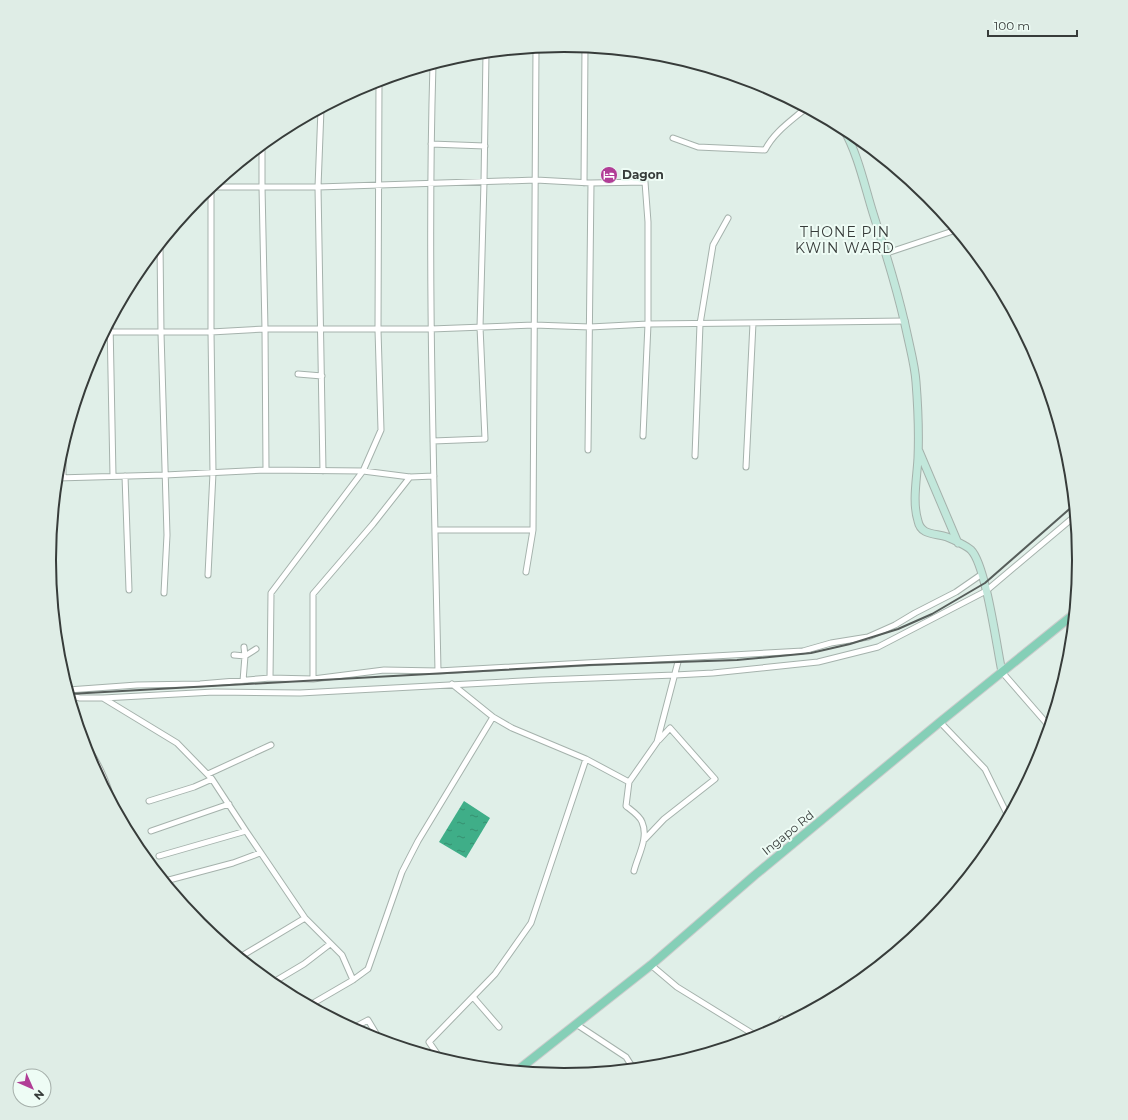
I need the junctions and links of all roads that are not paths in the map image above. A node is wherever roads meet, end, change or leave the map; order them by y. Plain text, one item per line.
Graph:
1 (536, 53) edge
2 (586, 53) edge
3 (486, 58) edge
4 (433, 69) edge
5 (379, 88) edge
6 (802, 111) edge
7 (321, 114) edge
8 (673, 138) dead end
9 (851, 141) edge
10 (431, 144) junction
11 (485, 146) junction
12 (262, 152) edge
13 (536, 180) junction
14 (484, 182) junction
15 (584, 183) junction
16 (591, 183) junction
17 (378, 184) junction
18 (431, 184) junction
19 (220, 187) edge
20 (262, 187) junction
21 (318, 187) junction
22 (211, 195) edge
23 (728, 218) dead end
24 (951, 232) edge
25 (160, 252) edge
26 (887, 253) junction
27 (905, 321) junction
28 (752, 323) junction
29 (648, 324) junction
30 (700, 324) junction
31 (534, 325) junction
32 (480, 327) junction
33 (590, 327) junction
34 (266, 329) junction
35 (431, 329) junction
36 (321, 330) junction
37 (378, 330) junction
38 (110, 332) edge
39 (211, 332) junction
40 (161, 333) junction
41 (107, 337) edge
42 (298, 374) dead end
43 (322, 376) junction
44 (643, 436) dead end
45 (433, 441) junction
46 (918, 448) junction
47 (588, 450) dead end
48 (694, 456) dead end
49 (746, 467) dead end
50 (266, 470) junction
51 (324, 471) junction
52 (363, 471) junction
53 (213, 473) junction
54 (165, 475) junction
55 (112, 476) junction
56 (125, 476) junction
57 (434, 476) junction
58 (63, 477) edge
59 (410, 477) junction
60 (1070, 520) edge
61 (435, 530) junction
62 (533, 530) junction
63 (958, 543) junction
64 (526, 572) dead end
65 (982, 574) junction
66 (208, 575) dead end
67 (129, 590) dead end
68 (986, 591) junction
69 (164, 594) dead end
70 (1069, 618) edge
71 (244, 647) dead end
72 (256, 649) dead end
73 (234, 655) dead end
74 (245, 656) junction
75 (679, 658) junction
76 (438, 671) junction
77 (1002, 672) junction
78 (675, 675) junction
79 (270, 678) junction
80 (313, 679) junction
81 (243, 681) junction
82 (452, 684) junction
83 (73, 690) edge
84 (75, 697) edge
85 (103, 698) junction
86 (493, 717) junction
87 (940, 722) junction
88 (1045, 722) edge
89 (657, 742) junction
90 (271, 745) dead end
91 (586, 759) junction
92 (208, 774) junction
93 (212, 779) junction
94 (629, 782) junction
95 (148, 801) dead end
96 (228, 804) junction
97 (1006, 811) edge
98 (151, 831) dead end
99 (246, 831) junction
100 (645, 840) junction
101 (260, 853) junction
102 (159, 856) dead end
103 (634, 871) dead end
104 (170, 880) dead end
105 (305, 918) junction
106 (330, 944) junction
107 (244, 954) edge
108 (651, 965) junction
109 (278, 979) edge
110 (353, 980) junction
111 (474, 997) junction
112 (314, 1002) edge
113 (576, 1024) junction
114 (359, 1025) edge
115 (499, 1027) dead end
116 (374, 1031) edge
117 (750, 1032) edge
118 (436, 1052) edge
119 (630, 1064) edge
120 (523, 1066) edge

1 - 13 street
2 - 15 street
3 - 11 street
4 - 10 street
5 - 17 street
6 - 8 street
7 - 21 street
9 - 26 main road
10 - 11 street
10 - 18 street
11 - 14 street
12 - 20 street
13 - 14 street
13 - 15 street
13 - 31 street
14 - 18 street
14 - 32 street
15 - 16 street
16 - 29 street
16 - 33 street
17 - 18 street
17 - 21 street
17 - 37 street
18 - 35 street
19 - 20 street
20 - 21 street
20 - 34 street
21 - 36 street
22 - 39 street
23 - 30 street
24 - 26 street
25 - 40 street
26 - 27 main road
27 - 28 street
27 - 46 main road
28 - 30 street
28 - 49 street
29 - 30 street
29 - 33 street
29 - 44 street
30 - 48 street
31 - 32 street
31 - 33 street
31 - 62 street
32 - 35 street
32 - 45 street
33 - 47 street
34 - 36 street
34 - 39 street
34 - 50 street
35 - 37 street
35 - 45 street
36 - 37 street
36 - 43 street
37 - 52 street
38 - 40 street
39 - 40 street
39 - 53 street
40 - 54 street
41 - 55 street
42 - 43 street
43 - 51 street
45 - 57 street
46 - 63 main road
46 - 63 main road
50 - 51 street
50 - 53 street
51 - 52 street
52 - 59 street
52 - 79 street
53 - 54 street
53 - 66 street
54 - 56 street
54 - 69 street
55 - 56 street
55 - 58 street
56 - 67 street
57 - 59 street
57 - 61 street
59 - 80 street
60 - 68 street
61 - 62 street
61 - 76 street
62 - 64 street
63 - 65 main road
65 - 68 main road
65 - 75 street
68 - 77 main road
68 - 78 street
70 - 77 main road, Ingapo Rd
71 - 74 street
72 - 74 street
73 - 74 street
74 - 81 street
75 - 76 street
75 - 78 street
76 - 80 street
77 - 87 main road, Ingapo Rd
77 - 88 street
78 - 82 street
78 - 89 street
79 - 80 street
79 - 81 street
81 - 83 street
82 - 85 street
82 - 86 street
84 - 85 street
85 - 92 street
86 - 91 street
86 - 110 street
87 - 97 street
87 - 108 main road, Ingapo Rd
89 - 94 street
89 - 100 street
90 - 92 street
91 - 94 street
91 - 111 street
92 - 93 street
93 - 95 street
93 - 96 street
94 - 100 street
96 - 98 street
96 - 99 street
99 - 101 street
99 - 102 street
100 - 103 street
101 - 104 street
101 - 105 street
105 - 106 street
105 - 107 street
106 - 109 street
106 - 110 street
108 - 113 main road, Ingapo Rd
108 - 117 street
110 - 112 street
111 - 115 street
111 - 118 street
113 - 119 street
113 - 120 main road, Ingapo Rd
114 - 116 street

